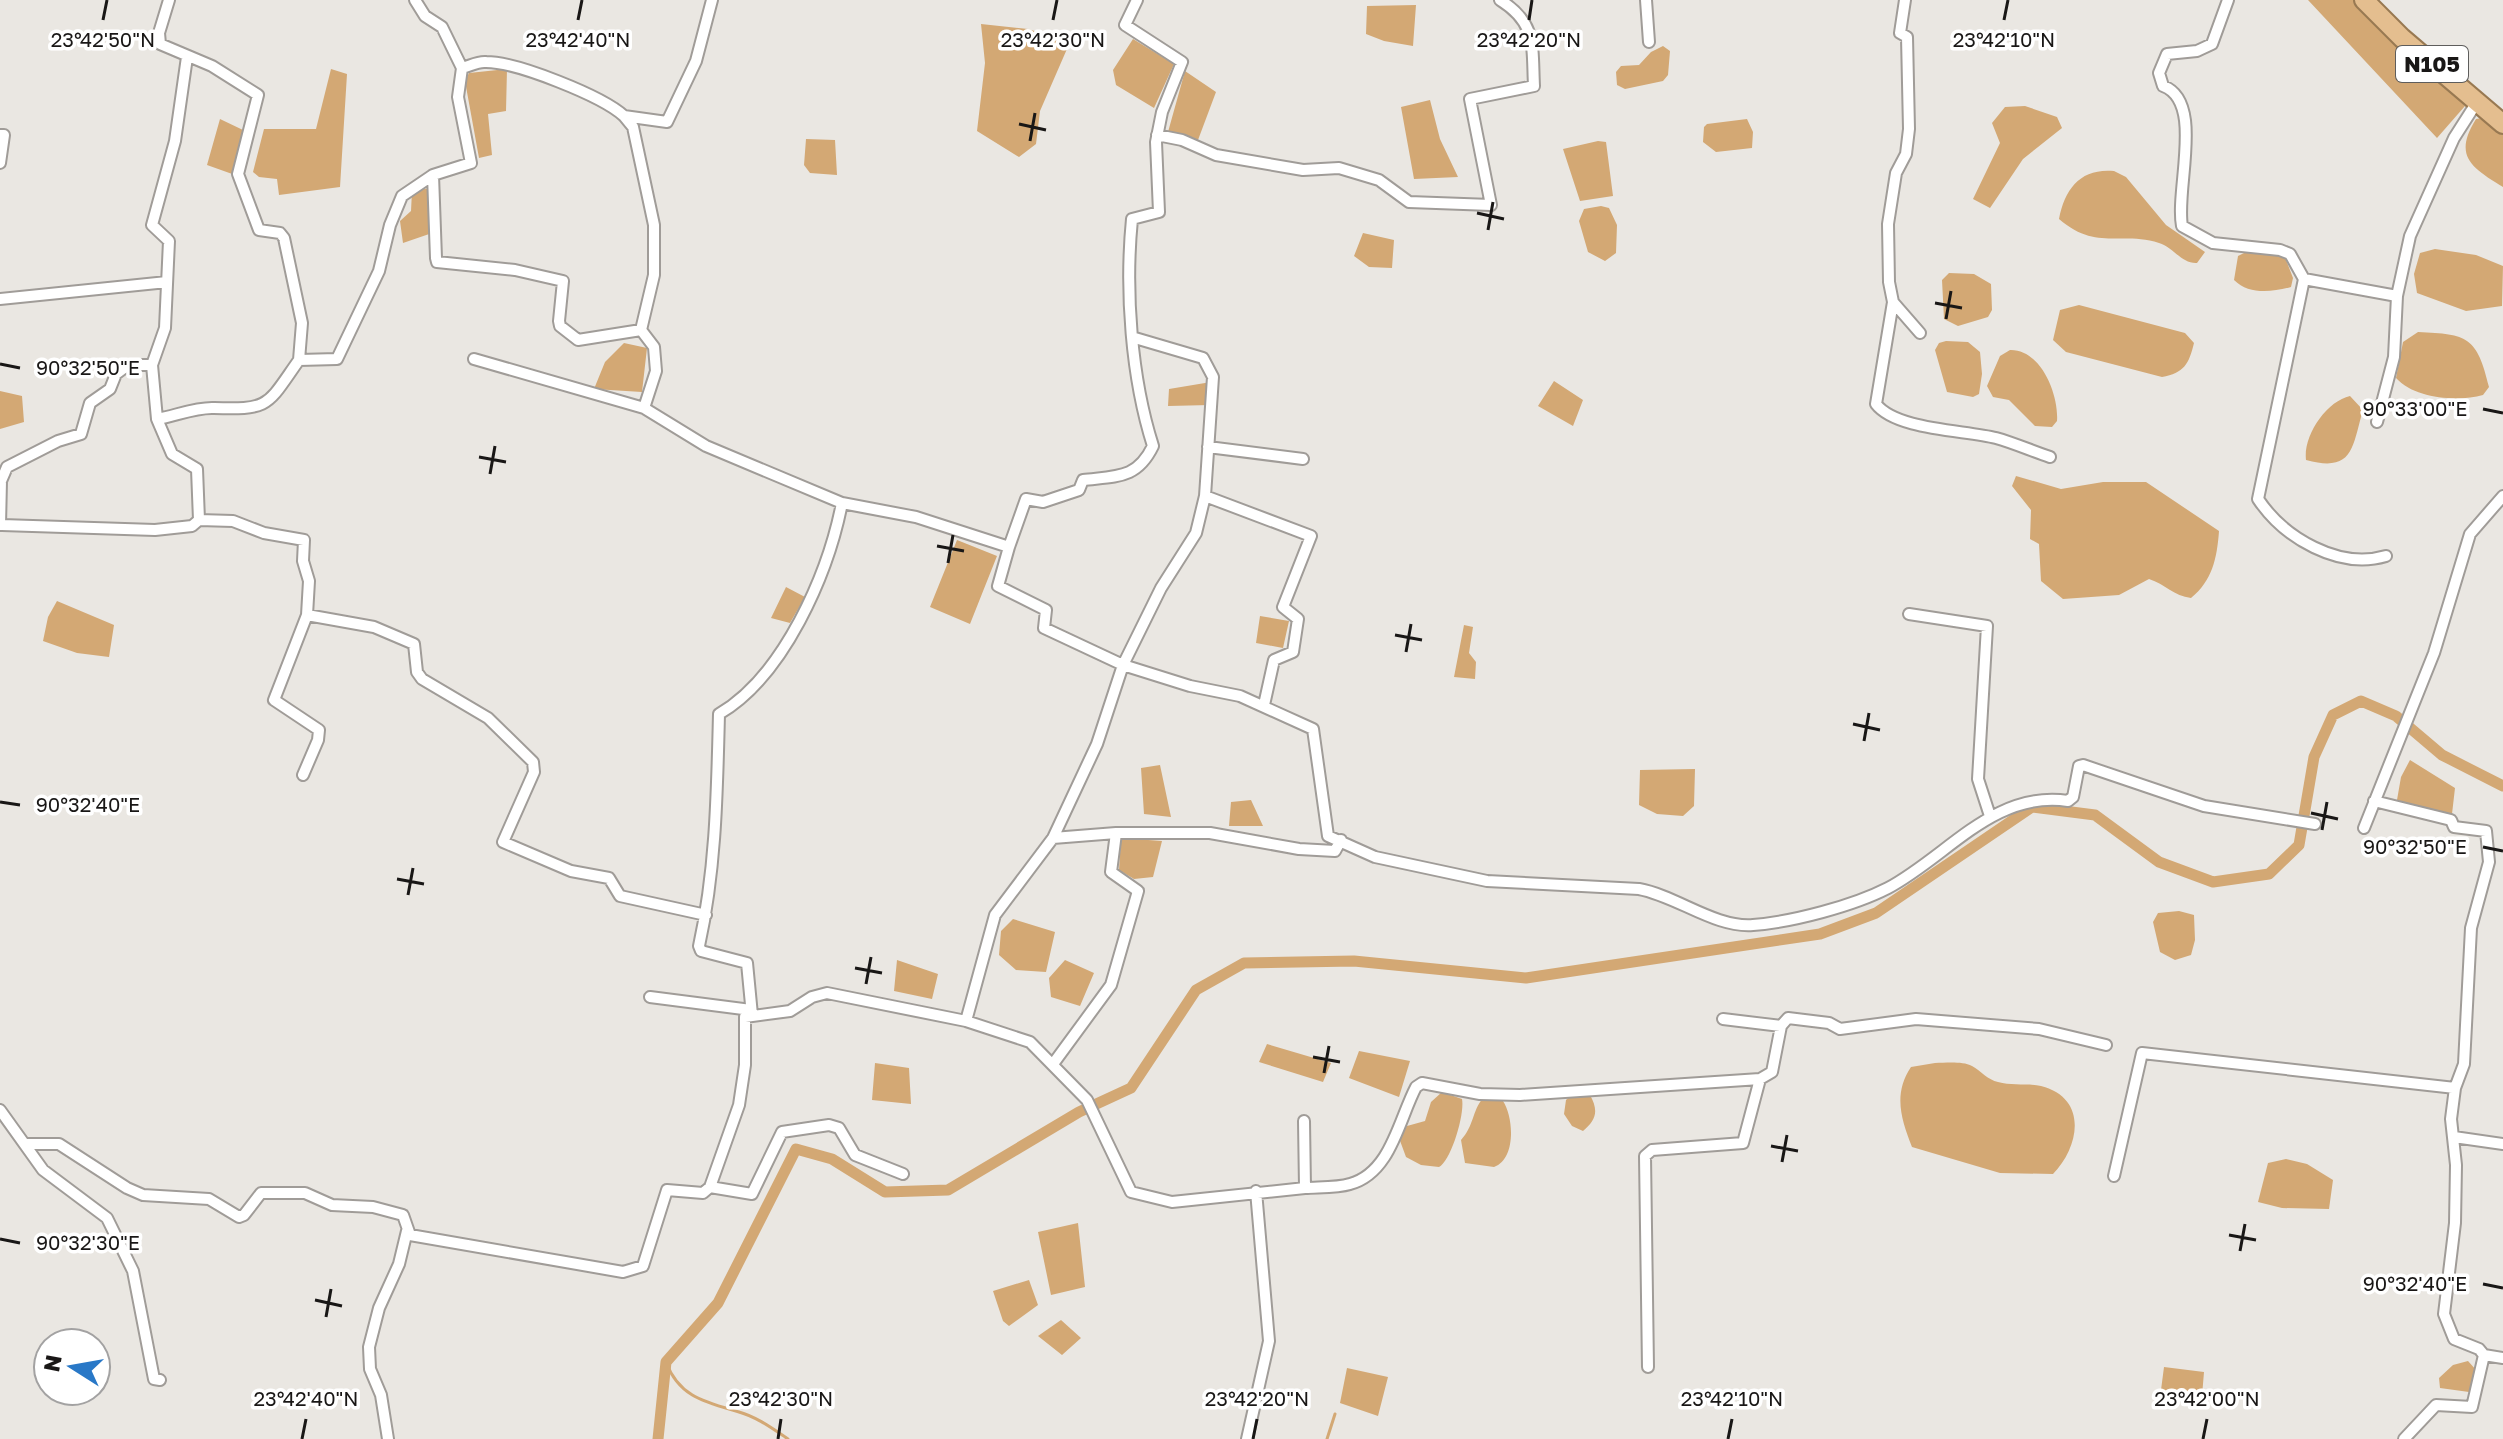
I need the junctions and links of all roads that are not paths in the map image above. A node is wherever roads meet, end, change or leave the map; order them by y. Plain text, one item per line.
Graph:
1 (169, 0) edge
2 (415, 0) edge
3 (712, 0) edge
4 (1137, 0) edge
5 (1500, 0) edge
6 (1646, 0) edge
7 (1905, 0) edge
8 (2228, 0) edge
9 (2364, 0) edge
10 (1649, 42) dead end
11 (187, 57) junction
12 (462, 68) junction
13 (2477, 102) junction
14 (624, 116) junction
15 (2503, 124) edge
16 (0, 135) edge
17 (1157, 135) junction
18 (0, 163) edge
19 (433, 175) junction
20 (2304, 279) junction
21 (167, 282) junction
22 (2397, 296) junction
23 (0, 299) edge
24 (1893, 302) junction
25 (641, 330) junction
26 (1920, 333) dead end
27 (1135, 338) junction
28 (474, 359) dead end
29 (299, 360) junction
30 (152, 365) junction
31 (644, 408) junction
32 (157, 419) junction
33 (2377, 422) dead end
34 (1208, 447) junction
35 (2050, 457) dead end
36 (1303, 459) dead end
37 (1205, 496) junction
38 (2503, 496) edge
39 (842, 503) junction
40 (199, 520) junction
41 (1, 525) edge
42 (1009, 547) junction
43 (2386, 556) dead end
44 (1909, 614) dead end
45 (307, 615) junction
46 (1123, 665) junction
47 (1264, 705) junction
48 (303, 775) dead end
49 (2374, 801) junction
50 (1990, 816) junction
51 (2312, 823) dead end
52 (2364, 828) dead end
53 (1116, 833) junction
54 (1053, 838) junction
55 (1341, 840) junction
56 (706, 915) junction
57 (650, 997) dead end
58 (752, 1012) junction
59 (1723, 1019) dead end
60 (966, 1021) junction
61 (1781, 1026) junction
62 (2106, 1045) dead end
63 (1053, 1064) junction
64 (1760, 1079) junction
65 (2455, 1088) junction
66 (0, 1110) edge
67 (1304, 1121) dead end
68 (2454, 1137) junction
69 (25, 1144) junction
70 (2503, 1144) edge
71 (903, 1174) dead end
72 (2114, 1176) dead end
73 (710, 1187) junction
74 (1305, 1188) junction
75 (1256, 1191) junction
76 (407, 1231) junction
77 (2484, 1355) junction
78 (2503, 1358) edge
79 (1648, 1367) dead end
80 (160, 1380) dead end
81 (388, 1439) edge
82 (1247, 1439) edge
83 (2404, 1439) edge

1 - 11 street
2 - 12 street
3 - 14 street
4 - 17 street
5 - 17 street
6 - 10 street
7 - 24 street
8 - 20 street
9 - 13 highway, N105
11 - 21 street
11 - 29 street
12 - 14 street
12 - 19 street
13 - 15 highway, N105
13 - 22 street
14 - 25 street
16 - 18 street
17 - 27 street
19 - 25 street
19 - 29 street
20 - 22 street
20 - 43 street
21 - 23 street
21 - 30 street
22 - 33 street
24 - 26 street
24 - 35 street
25 - 31 street
27 - 34 street
27 - 42 street
28 - 31 street
29 - 32 street
30 - 32 street
30 - 41 street
31 - 39 street
32 - 40 street
34 - 36 street
34 - 37 street
37 - 46 street
37 - 47 street
38 - 49 street
39 - 42 street
39 - 56 street
40 - 41 street
40 - 45 street
42 - 46 street
44 - 50 street
45 - 48 street
45 - 56 street
46 - 47 street
46 - 54 street
47 - 55 street
49 - 52 street
49 - 65 street
50 - 51 street
50 - 55 street
53 - 54 street
53 - 55 street
53 - 63 street
54 - 60 street
56 - 58 street
57 - 58 street
58 - 60 street
58 - 73 street
59 - 61 street
60 - 63 street
61 - 62 street
61 - 64 street
63 - 75 street
64 - 74 street
64 - 79 street
65 - 68 street
65 - 72 street
66 - 69 street
67 - 74 street
68 - 70 street
68 - 77 street
69 - 76 street
69 - 80 street
71 - 73 street
73 - 76 street
74 - 75 street
75 - 82 street
76 - 81 street
77 - 78 street
77 - 83 street

